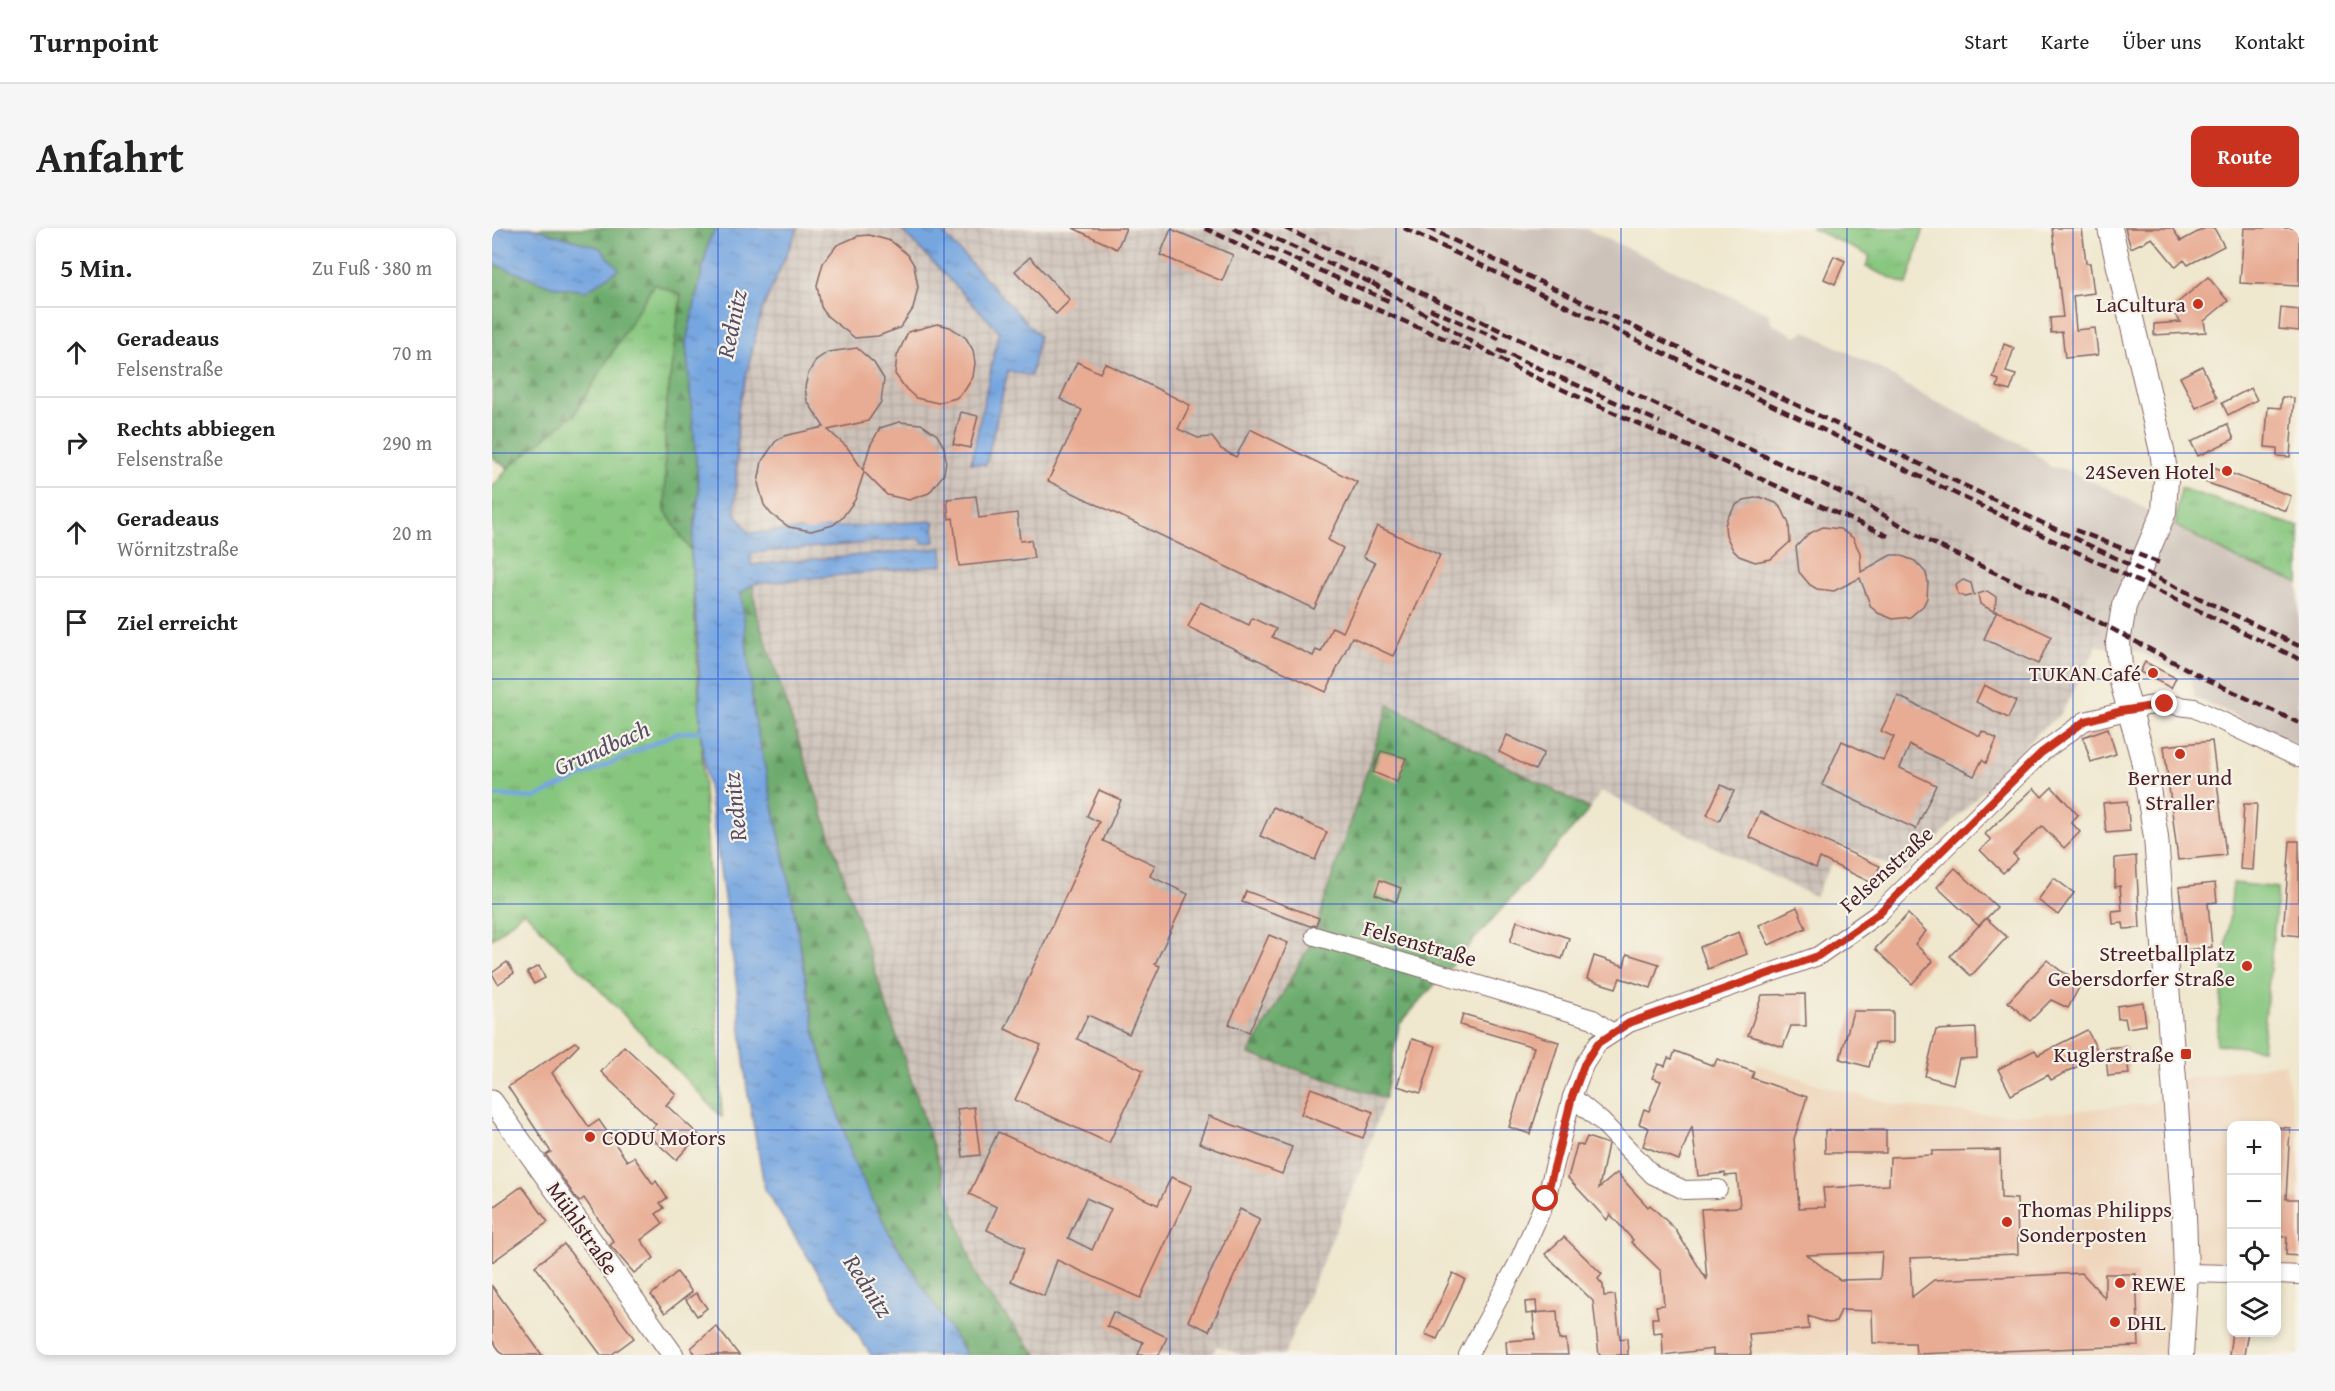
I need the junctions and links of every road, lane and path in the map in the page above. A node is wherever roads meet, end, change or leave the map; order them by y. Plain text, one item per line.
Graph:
1 (2109, 228) edge
2 (2130, 709) junction
3 (2299, 758) edge
4 (1315, 936) dead end
5 (1612, 1033) junction
6 (1572, 1097) junction
7 (492, 1101) edge
8 (1718, 1189) dead end
9 (2186, 1273) junction
10 (2227, 1274) edge
11 (2281, 1274) edge
12 (2299, 1275) edge
13 (665, 1352) edge
14 (1468, 1355) edge
15 (2181, 1355) edge

1 - 2 main road
2 - 3 street, Felsenstraße
2 - 5 street, Felsenstraße
2 - 9 main road
4 - 5 street, Felsenstraße
5 - 6 street, Felsenstraße
6 - 8 street
6 - 14 street, Felsenstraße
7 - 13 street, Mühlstraße
9 - 10 street
9 - 15 main road
11 - 12 street

